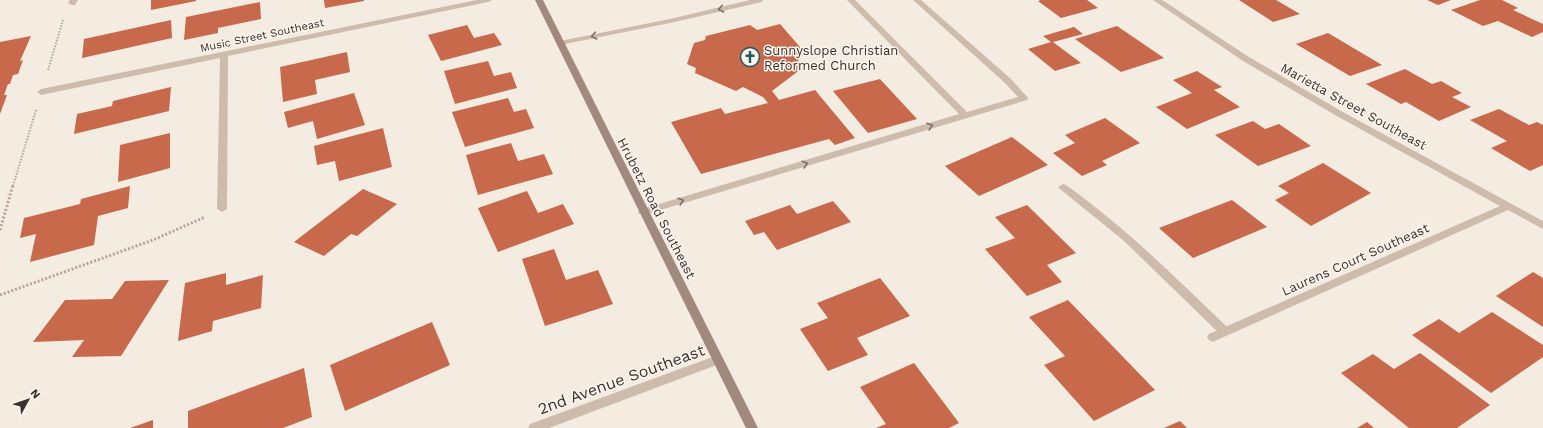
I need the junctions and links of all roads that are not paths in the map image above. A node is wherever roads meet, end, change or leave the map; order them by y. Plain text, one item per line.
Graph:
1 (488, 0) edge
2 (539, 0) edge
3 (759, 0) edge
4 (851, 0) edge
5 (917, 0) edge
6 (1157, 0) edge
7 (560, 43) junction
8 (224, 54) junction
9 (42, 92) road end
10 (966, 116) junction
11 (1063, 187) dead end
12 (1509, 206) junction
13 (222, 209) road end
14 (643, 212) junction
15 (1543, 225) edge
16 (1224, 331) junction
17 (1213, 337) dead end
18 (718, 360) junction
19 (534, 428) edge
20 (752, 428) edge

1 - 8 street, Music Street Southeast
2 - 7 street, Hrubetz Road Southeast
3 -> 7 street
4 - 10 street
5 - 10 street
6 - 12 street, Marietta Street Southeast
7 - 14 street, Hrubetz Road Southeast
8 - 9 street, Music Street Southeast
8 - 13 street
14 -> 10 street
11 - 16 street
12 - 15 street, Marietta Street Southeast
12 - 16 street, Laurens Court Southeast
14 - 18 street, Hrubetz Road Southeast
16 - 17 street, Laurens Court Southeast
18 - 19 street, 2nd Avenue Southeast
18 - 20 street, Hrubetz Road Southeast

